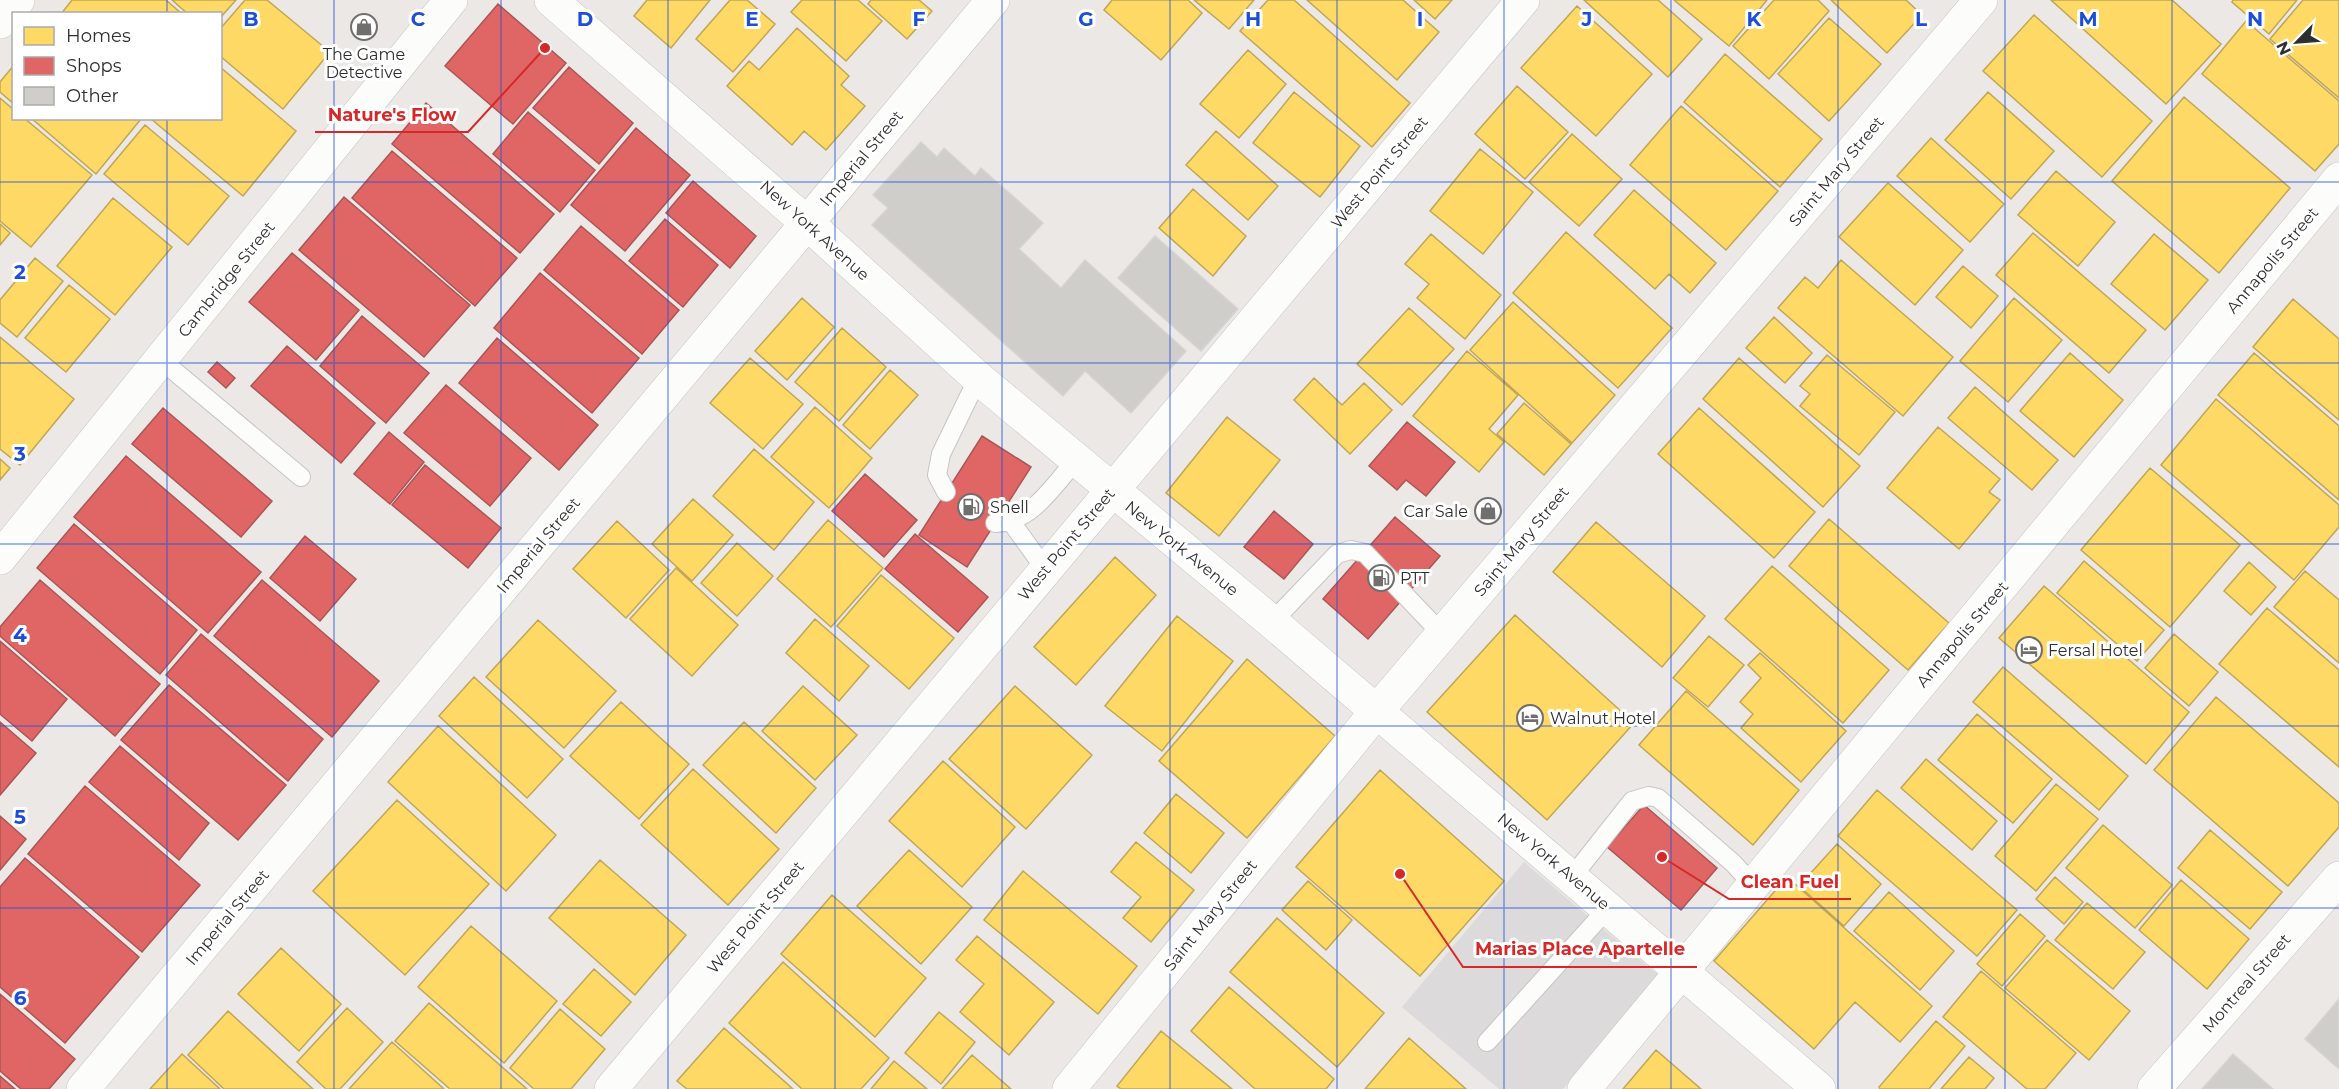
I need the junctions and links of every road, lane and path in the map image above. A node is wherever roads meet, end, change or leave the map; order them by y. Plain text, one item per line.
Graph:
1 (18, 0) edge
2 (451, 0) edge
3 (551, 0) edge
4 (993, 0) edge
5 (1523, 0) edge
6 (1981, 0) edge
7 (0, 21) edge
8 (2339, 179) edge
9 (807, 223) junction
10 (161, 360) junction
11 (978, 378) junction
12 (1076, 460) junction
13 (301, 477) dead end
14 (1112, 490) junction
15 (946, 492) dead end
16 (0, 558) edge
17 (1045, 569) junction
18 (1272, 622) junction
19 (1442, 634) junction
20 (1376, 712) junction
21 (1572, 877) junction
22 (2339, 878) edge
23 (1754, 886) junction
24 (1609, 907) junction
25 (1683, 972) junction
26 (1487, 1042) dead end
27 (83, 1089) edge
28 (611, 1089) edge
29 (1069, 1089) edge
30 (1584, 1089) edge
31 (1820, 1089) edge
32 (2154, 1089) edge

1 - 7 street
2 - 10 street, Cambridge Street
3 - 9 street, New York Avenue
4 - 9 street, Imperial Street
5 - 14 street, West Point Street
6 - 19 street, Saint Mary Street
8 - 23 street, Annapolis Street
9 - 11 street, New York Avenue
9 - 27 street, Imperial Street
10 - 13 lane
10 - 16 street, Cambridge Street
11 - 12 street, New York Avenue
11 - 15 lane
12 - 14 street, New York Avenue
12 - 17 lane
14 - 17 street, West Point Street
14 - 18 street, New York Avenue
17 - 28 street, West Point Street
18 - 19 lane
18 - 20 street, New York Avenue
19 - 20 street, Saint Mary Street
20 - 21 street, New York Avenue
20 - 29 street, Saint Mary Street
21 - 23 lane
21 - 24 street, New York Avenue
22 - 32 street, Montreal Street
23 - 25 street, Annapolis Street
24 - 25 street, New York Avenue
24 - 26 lane
25 - 30 street, Annapolis Street
25 - 31 street, New York Avenue

